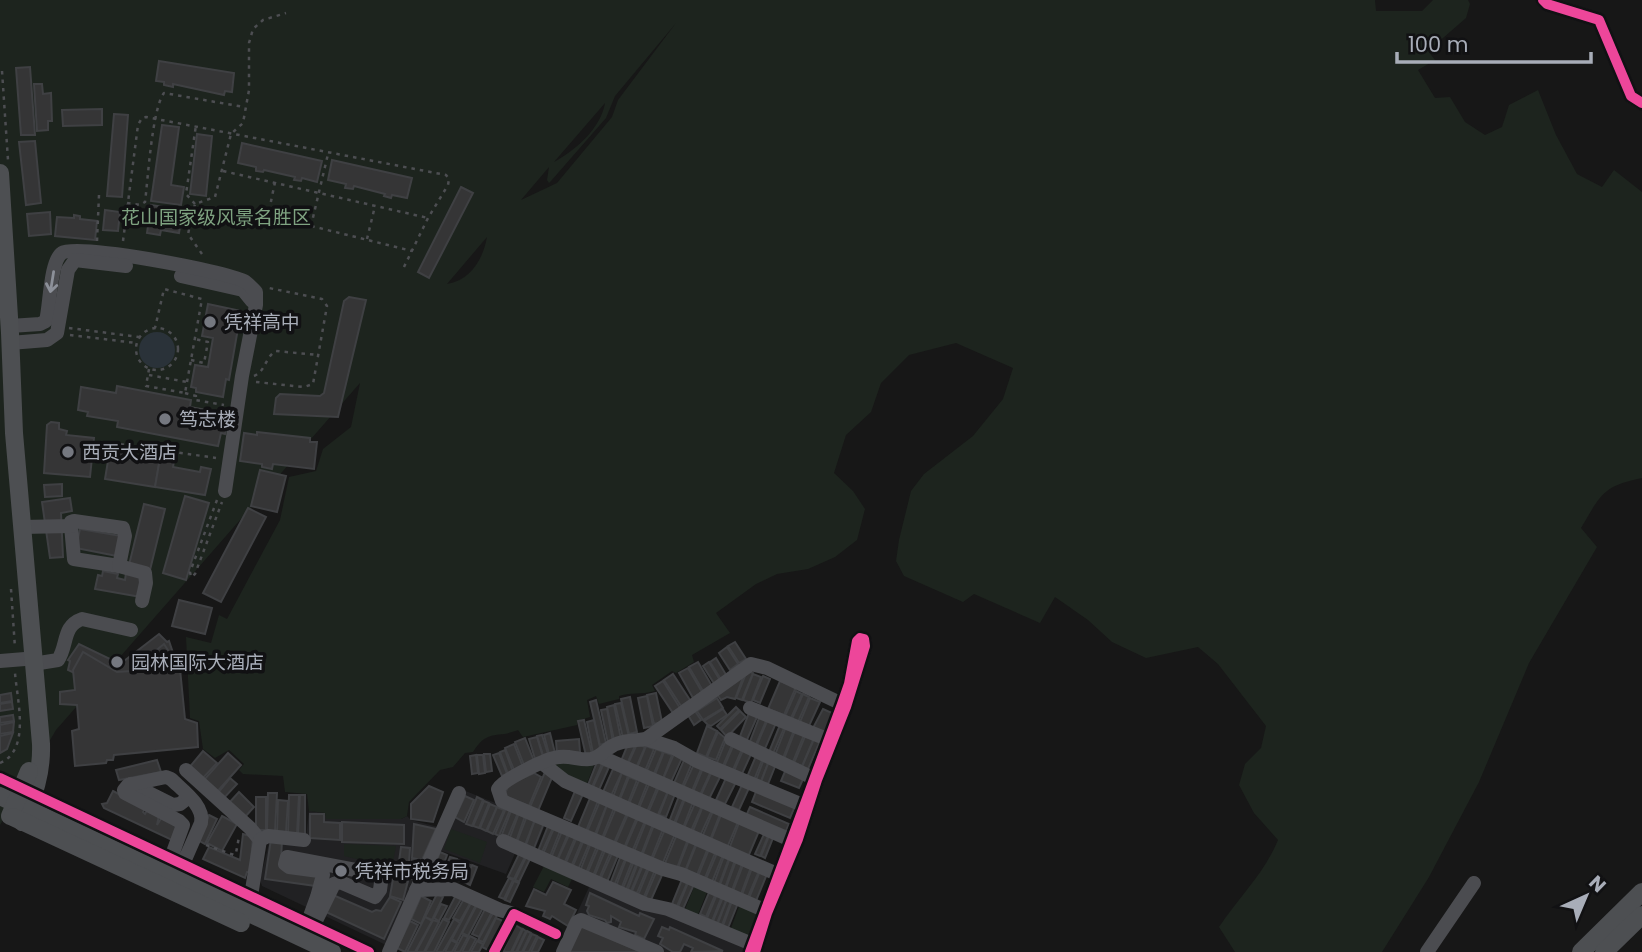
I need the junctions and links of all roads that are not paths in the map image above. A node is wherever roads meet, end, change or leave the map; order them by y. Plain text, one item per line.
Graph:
1 (1544, 0) edge
2 (1642, 103) edge
3 (4, 170) edge
4 (0, 296) edge
5 (6, 333) edge
6 (7, 431) edge
7 (71, 526) junction
8 (22, 527) junction
9 (119, 566) junction
10 (142, 601) dead end
11 (131, 630) dead end
12 (17, 661) edge
13 (842, 704) junction
14 (750, 708) dead end
15 (646, 739) junction
16 (731, 739) dead end
17 (827, 739) junction
18 (599, 756) junction
19 (542, 763) junction
20 (186, 770) dead end
21 (0, 778) edge
22 (813, 778) junction
23 (131, 785) junction
24 (459, 793) dead end
25 (188, 797) junction
26 (17, 805) edge
27 (805, 806) junction
28 (260, 840) junction
29 (304, 840) dead end
30 (790, 840) junction
31 (503, 841) dead end
32 (174, 869) junction
33 (778, 874) junction
34 (1474, 883) dead end
35 (416, 890) junction
36 (1642, 892) edge
37 (251, 896) junction
38 (764, 910) junction
39 (514, 914) junction
40 (1642, 915) edge
41 (556, 934) dead end
42 (307, 936) edge
43 (752, 949) edge
44 (332, 952) edge
45 (369, 952) edge
46 (389, 952) edge
47 (495, 952) edge
48 (563, 952) edge
49 (657, 952) edge
50 (1427, 952) edge
51 (1581, 952) edge
52 (1604, 952) edge

1 - 2 street
3 - 5 main road
4 - 5 main road
5 -> 5 street
5 - 6 main road
6 - 8 main road
6 - 12 main road
7 - 8 street
7 - 9 street
7 - 9 street
8 - 12 main road
9 - 10 street
11 - 12 street
12 - 26 main road
13 - 15 street
13 - 17 street
13 - 43 street
14 - 17 street
15 - 18 street
15 - 27 street
16 - 22 street
17 - 22 street
18 - 19 street
18 - 30 street
19 - 33 street
19 - 38 street
20 - 28 street
21 - 26 street
22 - 27 street
23 - 25 street
23 - 25 street
23 - 32 street
24 - 35 street
25 - 32 street
26 - 32 main road
26 - 42 main road
27 - 30 street
28 - 29 street
28 - 37 street
30 - 33 street
31 - 43 street
32 - 37 street
32 - 42 main road
33 - 38 street
34 - 50 street
35 - 39 street
35 - 46 street
36 - 51 main road
37 - 42 street
38 - 43 street
39 - 41 street
39 - 47 street
40 - 52 main road
42 - 42 street
42 - 44 main road
42 - 45 street
48 - 49 street

